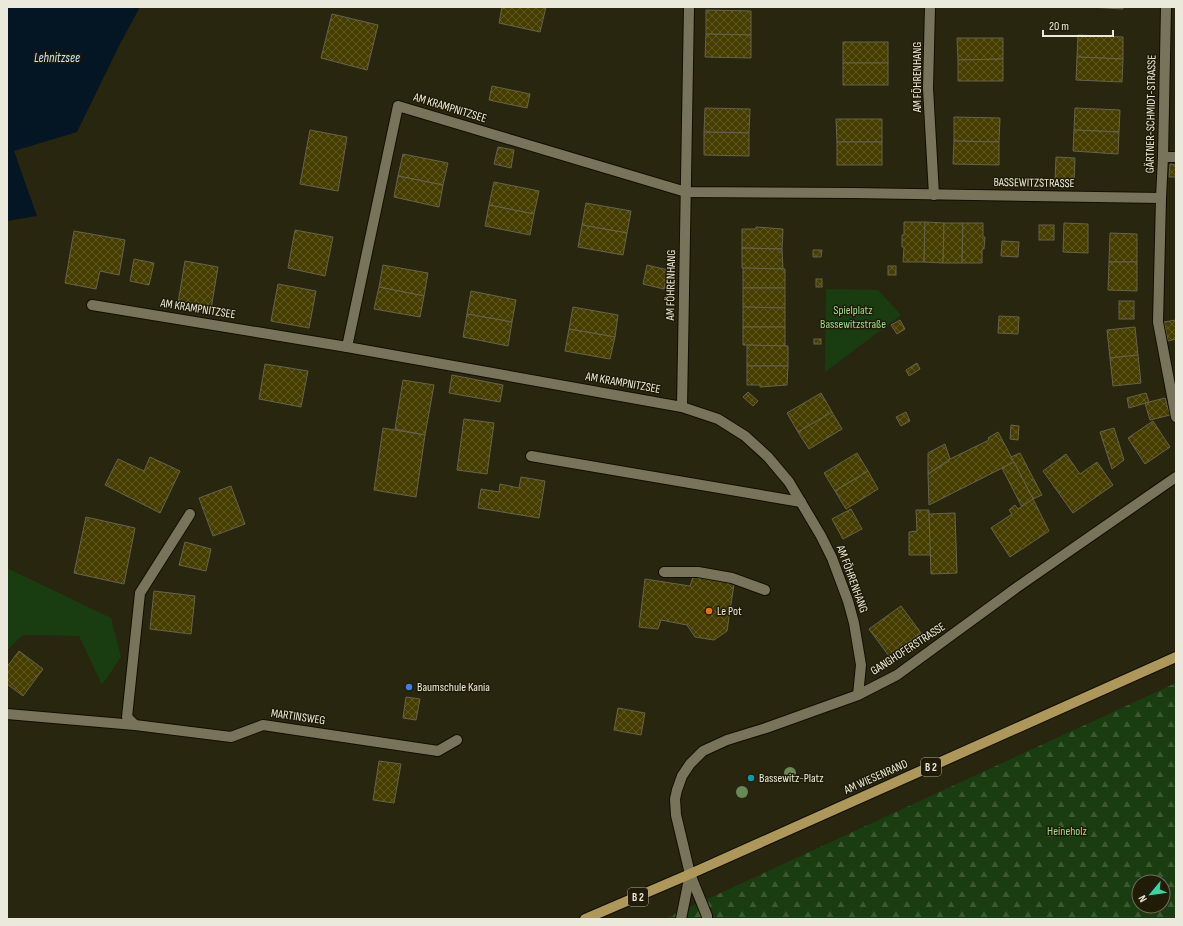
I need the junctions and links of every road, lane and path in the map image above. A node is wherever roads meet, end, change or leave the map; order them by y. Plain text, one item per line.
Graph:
1 (689, 7) edge
2 (930, 7) edge
3 (1166, 7) edge
4 (1164, 157) junction
5 (1176, 157) edge
6 (686, 192) junction
7 (934, 195) junction
8 (1161, 198) junction
9 (92, 305) dead end
10 (348, 347) junction
11 (682, 407) junction
12 (1176, 417) edge
13 (531, 456) dead end
14 (1176, 477) edge
15 (801, 502) junction
16 (190, 514) dead end
17 (664, 572) dead end
18 (765, 590) dead end
19 (1176, 657) edge
20 (858, 695) junction
21 (7, 714) edge
22 (135, 725) junction
23 (457, 740) dead end
24 (690, 874) junction
25 (585, 919) edge
26 (681, 919) edge
27 (707, 919) edge

1 - 6 street, AM FÖHRENHANG
2 - 7 street, AM FÖHRENHANG
3 - 4 street, GÄRTNER-SCHMIDT-STRASSE
4 - 5 street
4 - 8 street, GÄRTNER-SCHMIDT-STRASSE
6 - 7 street, BASSEWITZSTRASSE
6 - 10 street, AM KRAMPNITZSEE
6 - 11 street, AM FÖHRENHANG
7 - 8 street, BASSEWITZSTRASSE
8 - 12 street
9 - 10 street, AM KRAMPNITZSEE
10 - 11 street, AM KRAMPNITZSEE
11 - 15 street, AM FÖHRENHANG
13 - 15 street
14 - 20 street, GANGHOFERSTRASSE
15 - 20 street, AM FÖHRENHANG
16 - 22 street
17 - 18 street
19 - 24 main road, AM WIESENRAND / B 2
20 - 24 street, GANGHOFERSTRASSE
21 - 22 street, MARTINSWEG
22 - 23 street, MARTINSWEG
24 - 25 main road, AM WIESENRAND / B 2
24 - 26 street
24 - 27 street, GANGHOFERSTRASSE

